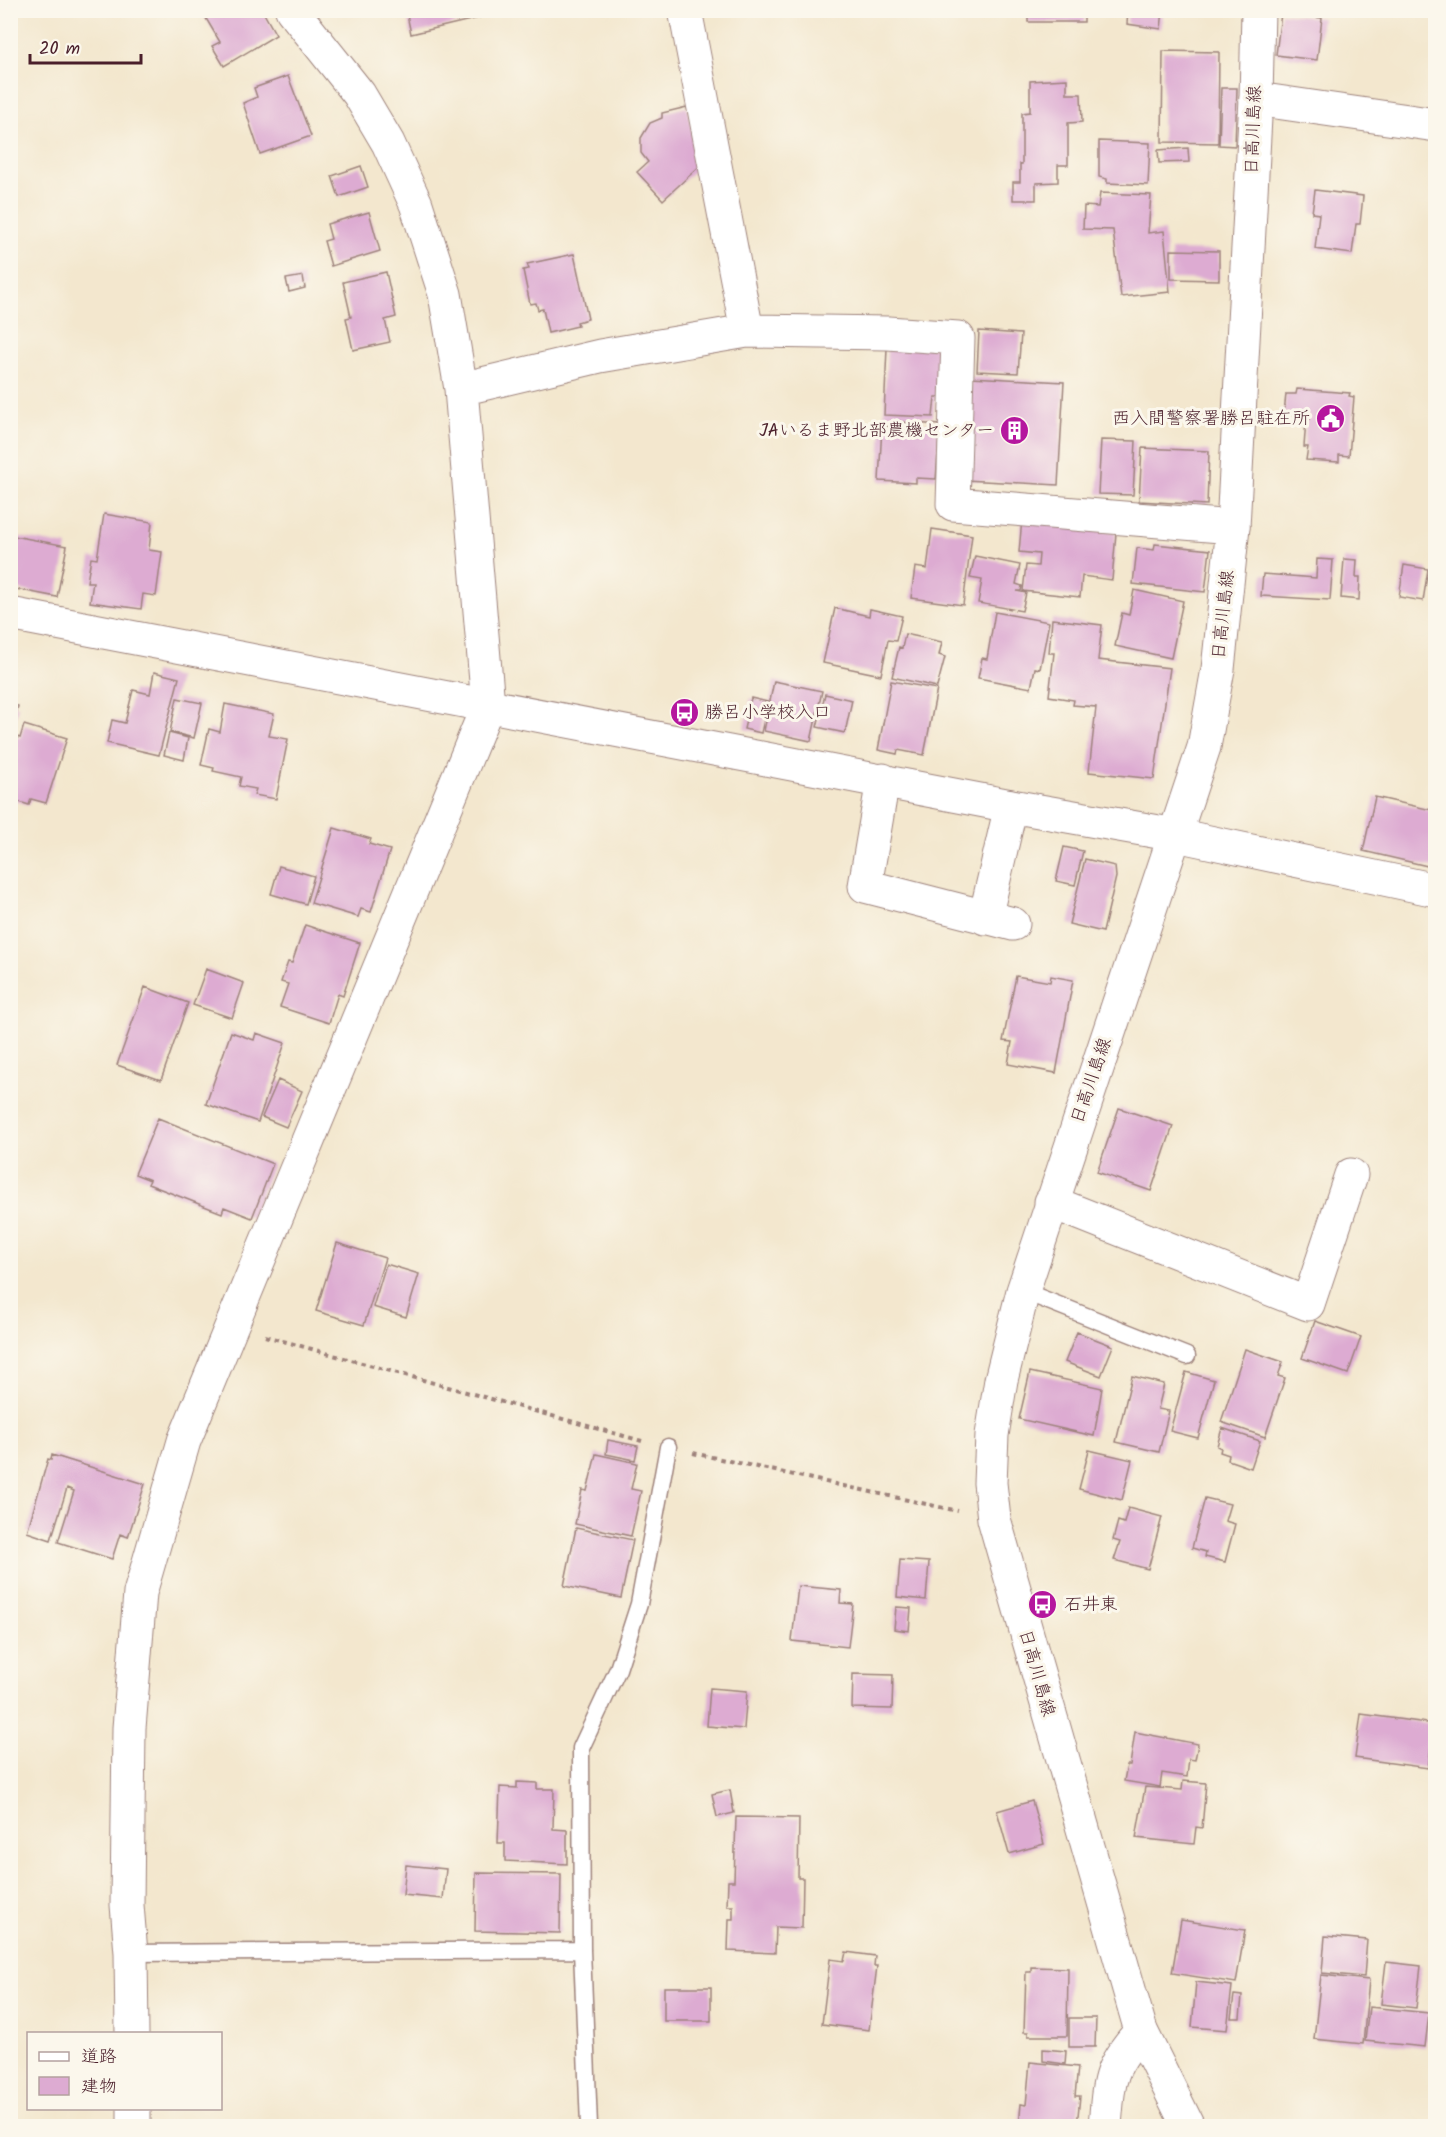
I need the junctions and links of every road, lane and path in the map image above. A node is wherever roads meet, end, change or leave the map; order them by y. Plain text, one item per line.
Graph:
1 (292, 10) edge
2 (685, 10) edge
3 (1258, 10) edge
4 (1256, 99) junction
5 (1436, 125) edge
6 (747, 331) junction
7 (461, 389) junction
8 (1233, 527) junction
9 (10, 614) edge
10 (488, 705) junction
11 (883, 780) junction
12 (1011, 806) junction
13 (1176, 835) junction
14 (1436, 890) edge
15 (1351, 1175) dead end
16 (1051, 1202) junction
17 (1023, 1291) junction
18 (230, 1326) junction
19 (1187, 1356) dead end
20 (668, 1448) junction
21 (994, 1519) junction
22 (582, 1950) junction
23 (131, 1953) junction
24 (1141, 2031) junction
25 (132, 2032) edge
26 (134, 2110) edge
27 (134, 2127) edge
28 (589, 2127) edge
29 (1105, 2127) edge
30 (1188, 2127) edge

1 - 7 street
2 - 6 street
3 - 4 street, 日高川島線
4 - 5 street
4 - 8 street, 日高川島線
6 - 7 street
6 - 8 street
7 - 10 street
8 - 13 street, 日高川島線
9 - 10 street
10 - 11 street
10 - 18 street
11 - 12 street
11 - 12 street
12 - 13 street
13 - 14 street
13 - 16 street, 日高川島線
15 - 16 street
16 - 17 street, 日高川島線
17 - 19 lane
17 - 21 street, 日高川島線
18 - 20 path
18 - 23 street
20 - 21 path
20 - 22 lane
21 - 24 street, 日高川島線
22 - 23 lane
22 - 28 lane
23 - 25 street
24 - 29 street
24 - 30 street, 日高川島線
26 - 27 street

